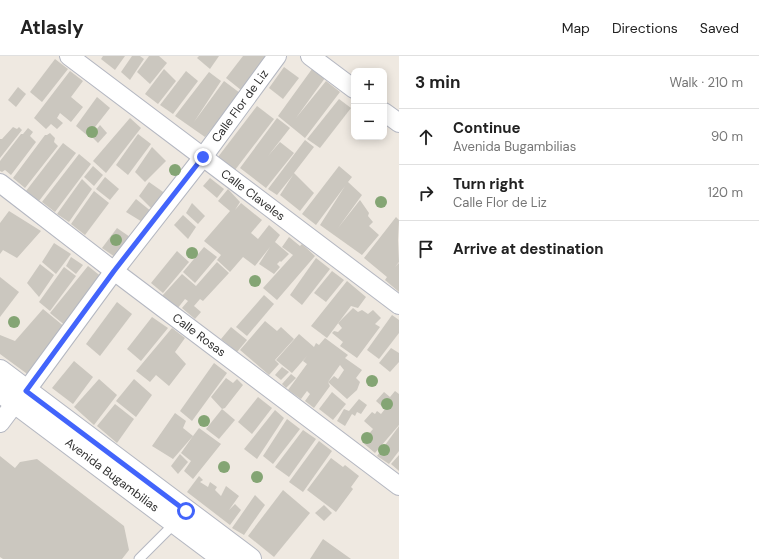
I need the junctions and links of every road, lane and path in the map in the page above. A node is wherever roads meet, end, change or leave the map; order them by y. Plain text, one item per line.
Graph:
1 (68, 56) edge
2 (277, 56) edge
3 (310, 56) edge
4 (351, 87) edge
5 (387, 114) edge
6 (399, 123) edge
7 (203, 157) junction
8 (0, 183) edge
9 (114, 271) junction
10 (399, 305) edge
11 (0, 371) edge
12 (14, 395) edge
13 (0, 423) edge
14 (399, 486) edge
15 (181, 517) junction
16 (220, 558) edge
17 (139, 559) edge
18 (250, 559) edge

1 - 7 street, Calle Claveles
2 - 7 street, Calle Flor de Liz
3 - 4 street
5 - 6 street
7 - 9 street, Calle Flor de Liz
7 - 10 street, Calle Claveles
8 - 9 street, Calle Rosas
9 - 12 street, Calle Flor de Liz
9 - 14 street, Calle Rosas
11 - 12 main road, Avenida Bugambilias
12 - 13 street, Calle Flor de Liz
12 - 15 main road, Avenida Bugambilias
15 - 16 main road, Avenida Bugambilias
15 - 17 lane
15 - 18 main road, Avenida Bugambilias

